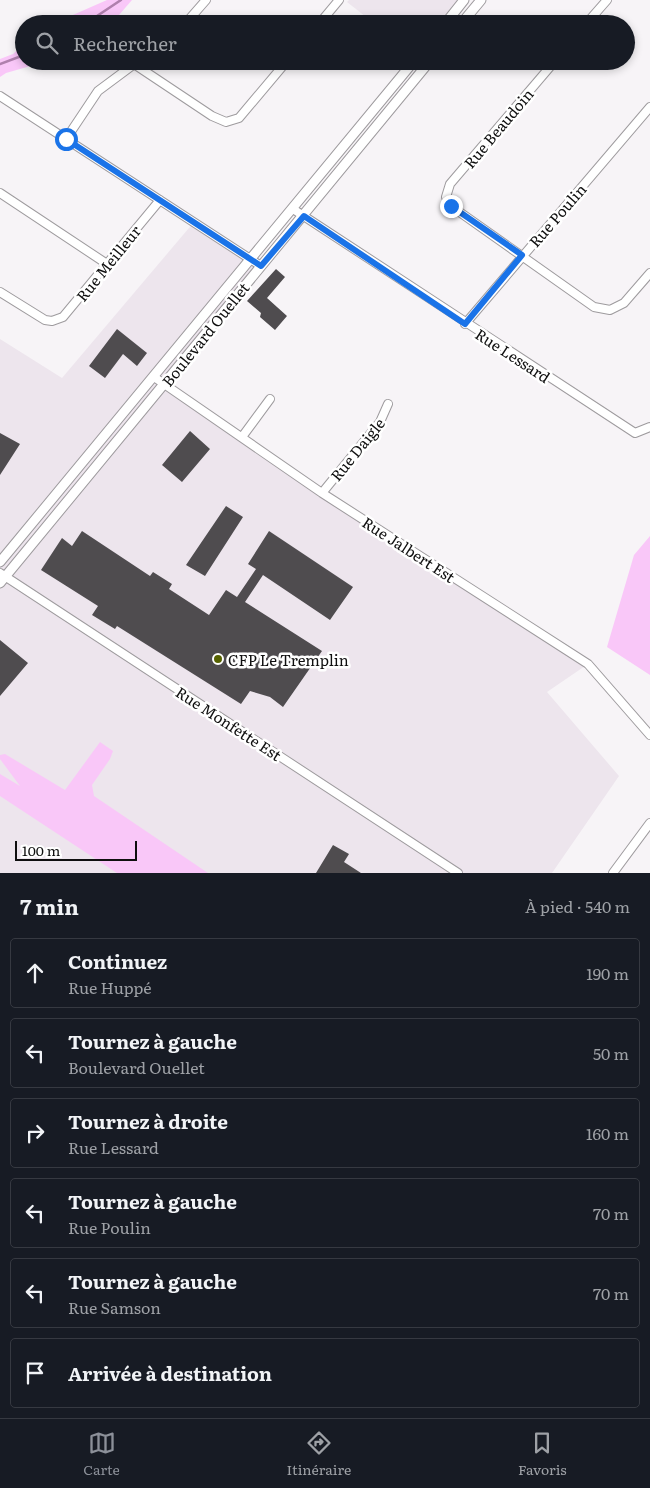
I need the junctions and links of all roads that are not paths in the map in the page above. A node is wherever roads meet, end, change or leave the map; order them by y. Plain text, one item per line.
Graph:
1 (206, 0) edge
2 (339, 0) edge
3 (464, 0) edge
4 (481, 0) edge
5 (607, 0) edge
6 (193, 15) edge
7 (326, 15) edge
8 (452, 15) edge
9 (468, 15) edge
10 (594, 15) edge
11 (126, 70) edge
12 (146, 70) edge
13 (279, 70) edge
14 (407, 70) edge
15 (423, 70) edge
16 (546, 70) edge
17 (0, 96) edge
18 (650, 107) edge
19 (66, 139) junction
20 (0, 193) edge
21 (160, 200) junction
22 (293, 209) junction
23 (304, 216) junction
24 (522, 255) junction
25 (251, 260) junction
26 (107, 264) junction
27 (261, 266) junction
28 (650, 273) edge
29 (0, 292) edge
30 (465, 324) junction
31 (154, 377) junction
32 (165, 384) junction
33 (270, 399) dead end
34 (388, 404) dead end
35 (650, 427) edge
36 (242, 437) junction
37 (322, 493) junction
38 (0, 562) edge
39 (2, 577) edge
40 (650, 735) edge
41 (650, 822) edge
42 (458, 873) edge
43 (613, 873) edge

1 - 6 street
2 - 7 street
3 - 8 street
4 - 9 street
5 - 10 street
11 - 19 street
12 - 13 street
14 - 22 street, Boulevard Ouellet
15 - 23 street, Boulevard Ouellet
16 - 24 street, Rue Beaudoin
17 - 19 street
18 - 24 street, Rue Poulin
19 - 21 street
20 - 26 street
21 - 25 street
21 - 26 street, Rue Meilleur
22 - 23 street, Rue Lessard
22 - 25 street, Boulevard Ouellet
23 - 27 street, Boulevard Ouellet
23 - 30 street, Rue Lessard
24 - 28 street
24 - 30 street, Rue Poulin
25 - 27 street
25 - 31 street, Boulevard Ouellet
26 - 29 street, Rue Meilleur
27 - 32 street, Boulevard Ouellet
30 - 35 street, Rue Lessard
31 - 32 street, Rue Jalbert Est
31 - 38 street, Boulevard Ouellet
32 - 36 street, Rue Jalbert Est
32 - 39 street, Boulevard Ouellet
33 - 36 street
34 - 37 street, Rue Daigle
36 - 37 street, Rue Jalbert Est
37 - 40 street, Rue Jalbert Est
39 - 42 street, Rue Monfette Est
41 - 43 street

